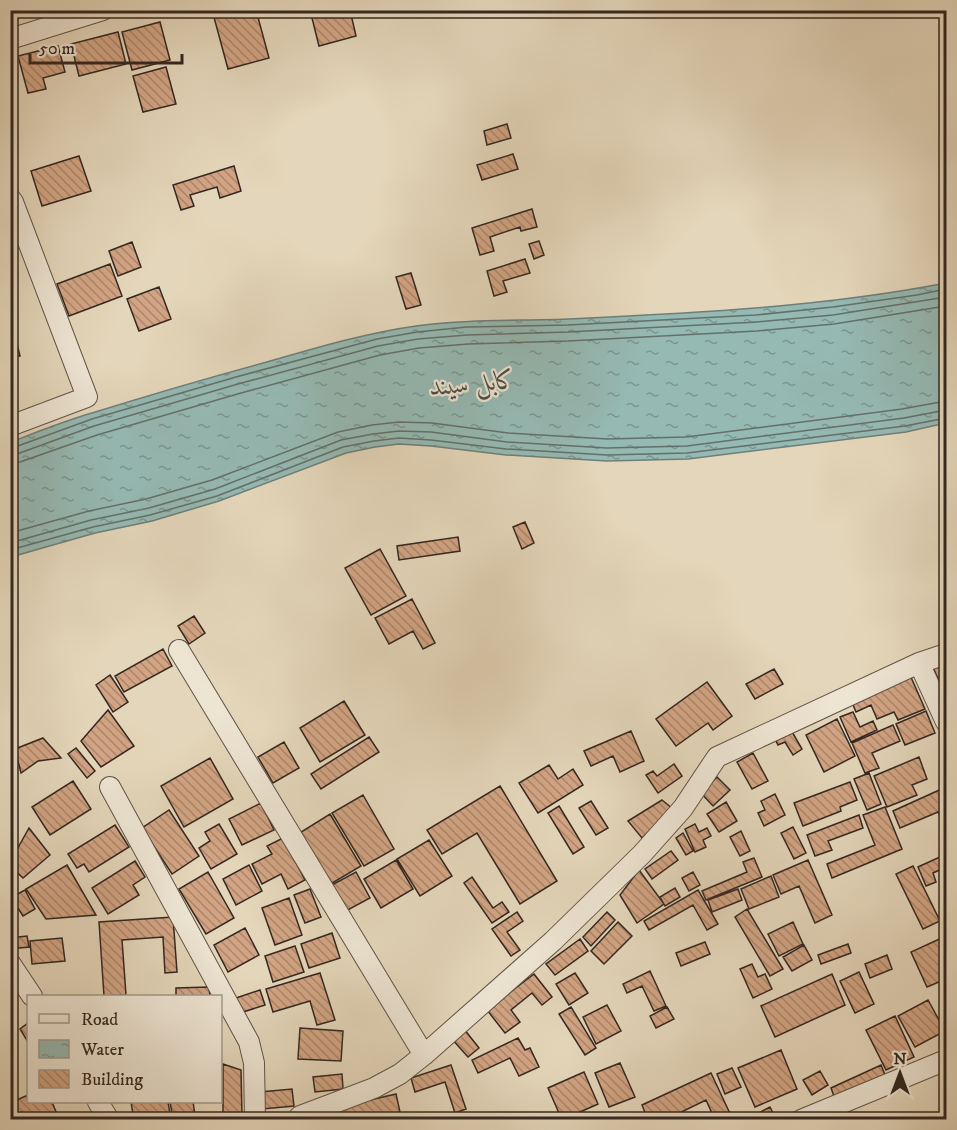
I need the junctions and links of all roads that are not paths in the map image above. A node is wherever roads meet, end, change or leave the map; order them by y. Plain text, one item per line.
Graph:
1 (103, 10) edge
2 (10, 39) edge
3 (10, 198) edge
4 (10, 426) edge
5 (179, 650) dead end
6 (946, 654) edge
7 (919, 663) junction
8 (946, 722) edge
9 (111, 787) dead end
10 (10, 963) edge
11 (31, 995) edge
12 (424, 1056) junction
13 (946, 1060) edge
14 (99, 1103) edge
15 (109, 1119) edge
16 (255, 1119) edge
17 (297, 1119) edge
18 (801, 1119) edge

1 - 2 street
3 - 4 street
5 - 12 street
6 - 7 street
7 - 8 street
7 - 12 street
9 - 16 street
10 - 11 street
12 - 17 street
13 - 18 street
14 - 15 street

